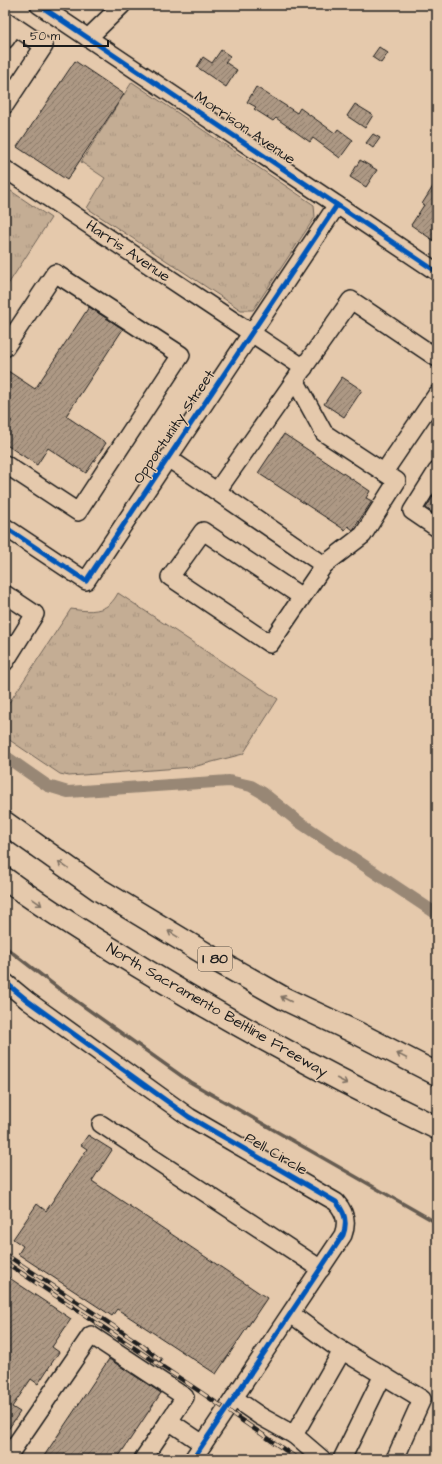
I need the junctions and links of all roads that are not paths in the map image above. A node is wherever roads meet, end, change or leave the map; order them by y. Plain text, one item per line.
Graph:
1 (39, 5) edge
2 (122, 5) edge
3 (8, 29) edge
4 (88, 38) junction
5 (5, 105) edge
6 (5, 169) edge
7 (337, 205) junction
8 (437, 272) edge
9 (252, 334) junction
10 (5, 348) edge
11 (437, 358) edge
12 (299, 374) junction
13 (437, 394) edge
14 (168, 458) junction
15 (5, 464) edge
16 (437, 471) edge
17 (384, 472) junction
18 (217, 491) junction
19 (5, 527) edge
20 (437, 528) edge
21 (324, 565) junction
22 (5, 594) edge
23 (302, 597) junction
24 (5, 662) edge
25 (5, 823) edge
26 (5, 879) edge
27 (5, 982) edge
28 (437, 1074) edge
29 (101, 1124) dead end
30 (437, 1128) edge
31 (321, 1269) junction
32 (291, 1314) junction
33 (342, 1351) junction
34 (383, 1375) junction
35 (230, 1404) junction
36 (169, 1421) junction
37 (294, 1435) junction
38 (203, 1444) junction
39 (6, 1459) edge
40 (144, 1459) edge
41 (193, 1459) edge
42 (322, 1459) edge
43 (342, 1459) edge
44 (395, 1459) edge

1 - 4 street, Morrison Avenue
2 - 4 street
3 - 5 street
4 - 7 street, Morrison Avenue
6 - 9 street, Harris Avenue
7 - 8 street, Morrison Avenue
7 - 9 street, Opportunity Street
9 - 12 street, Harris Avenue
9 - 14 street, Opportunity Street
10 - 15 street
11 - 12 street
12 - 17 street
12 - 18 street
13 - 17 street
14 - 18 street
14 - 19 street, Opportunity Street
16 - 20 street
17 - 21 street
18 - 21 street
21 - 23 street
22 - 24 street
23 - 23 street
28 -> 25 highway, I 80
26 -> 30 highway, North Sacramento Beltline Freeway
27 - 31 street, Pell Circle
29 - 31 street
31 - 32 street, Pell Circle
32 - 33 street
32 - 35 street, Pell Circle
33 - 34 street
33 - 37 street
34 - 43 street
34 - 44 street
35 - 37 street
35 - 38 street, Pell Circle
36 - 38 street
36 - 39 street
36 - 40 street
37 - 42 street
38 - 41 street, Pell Circle

